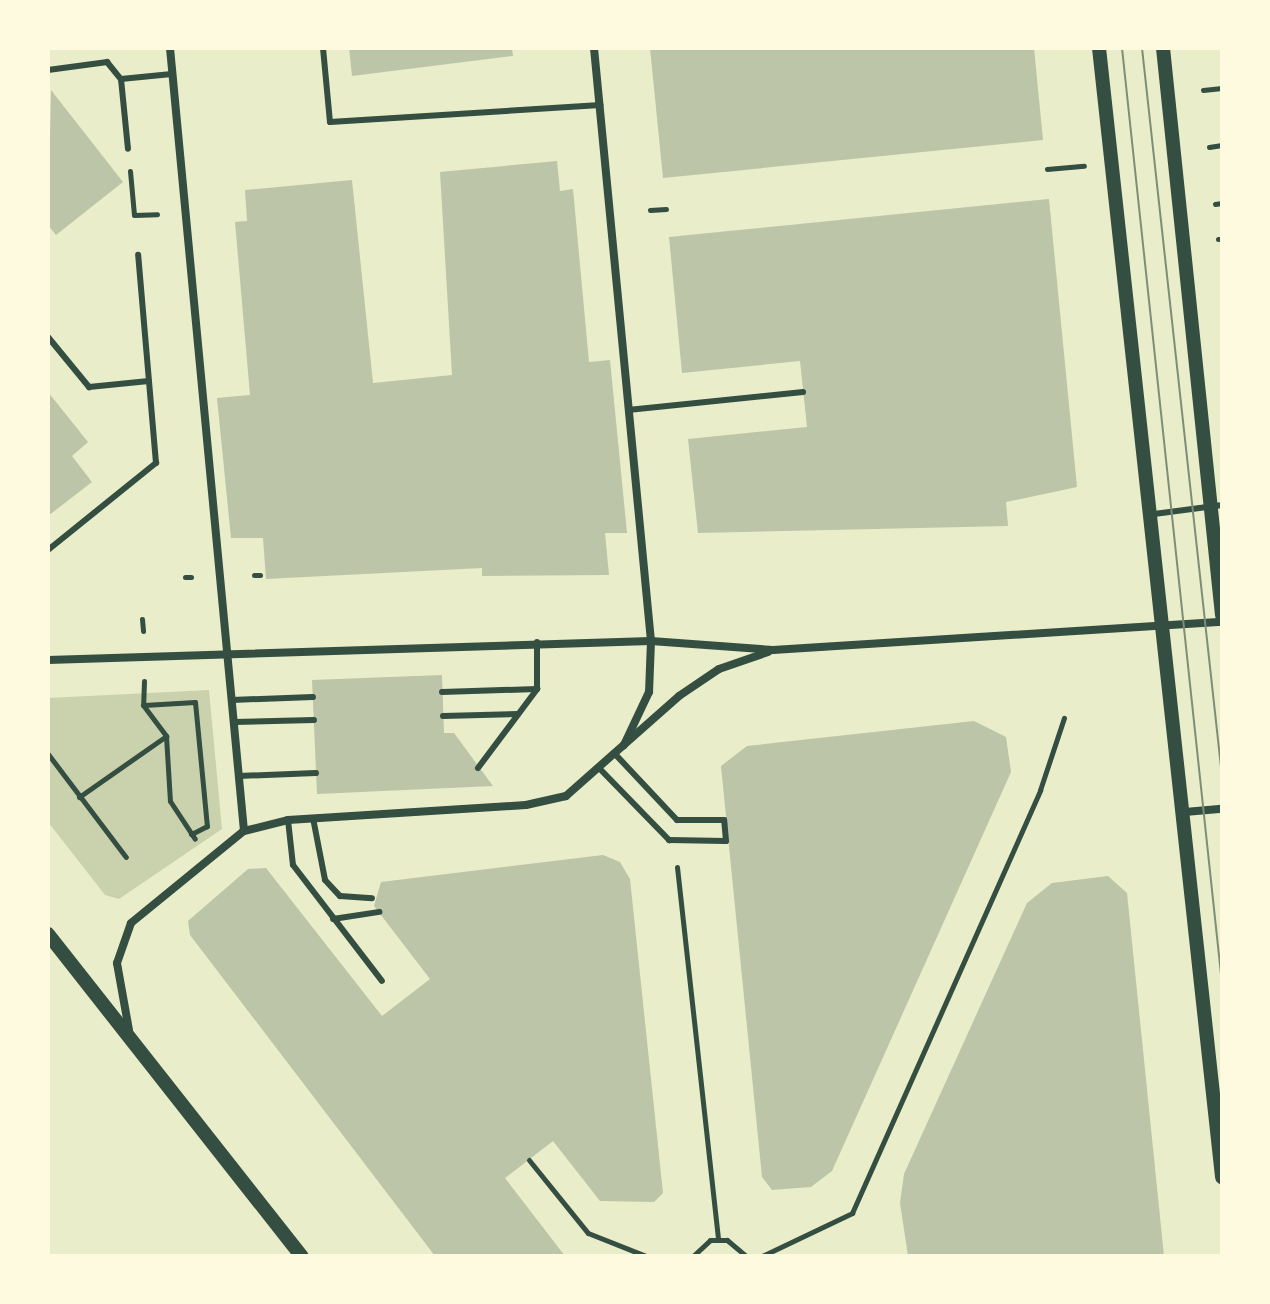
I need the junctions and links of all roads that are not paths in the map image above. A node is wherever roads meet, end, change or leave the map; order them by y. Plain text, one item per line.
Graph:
1 (170, 48) edge
2 (323, 48) edge
3 (594, 48) edge
4 (1099, 48) edge
5 (1163, 48) edge
6 (48, 70) edge
7 (172, 74) junction
8 (121, 79) junction
9 (600, 105) junction
10 (128, 149) road end
11 (138, 255) dead end
12 (48, 337) edge
13 (149, 381) junction
14 (803, 392) dead end
15 (628, 410) junction
16 (1217, 506) edge
17 (1154, 514) junction
18 (48, 550) edge
19 (1222, 615) edge
20 (1222, 622) edge
21 (1166, 626) junction
22 (651, 641) junction
23 (537, 642) junction
24 (773, 650) junction
25 (226, 655) junction
26 (48, 660) edge
27 (537, 689) junction
28 (442, 692) dead end
29 (313, 697) dead end
30 (232, 700) junction
31 (518, 714) junction
32 (443, 716) dead end
33 (314, 720) dead end
34 (234, 722) junction
35 (617, 756) junction
36 (478, 768) dead end
37 (601, 770) junction
38 (316, 773) dead end
39 (239, 776) junction
40 (1222, 809) edge
41 (1185, 812) junction
42 (313, 818) junction
43 (288, 820) junction
44 (244, 831) junction
45 (372, 898) dead end
46 (379, 912) dead end
47 (333, 919) junction
48 (48, 934) edge
49 (382, 981) dead end
50 (136, 1048) junction
51 (1222, 1177) edge
52 (301, 1256) edge

1 - 7 street
2 - 9 lane
3 - 9 street
4 - 17 street
5 - 16 street
6 - 8 lane
7 - 8 lane
7 - 25 street
8 - 10 lane
9 - 15 street
11 - 13 lane
12 - 13 lane
13 - 18 lane
14 - 15 lane
15 - 22 street
16 - 17 lane
16 - 19 street
17 - 21 street
20 - 21 street
21 - 24 street
21 - 41 street
22 - 23 street
22 - 24 street
22 - 35 street
23 - 25 street
23 - 27 lane
24 - 35 street
25 - 26 street
25 - 30 street
27 - 28 lane
27 - 31 lane
29 - 30 lane
30 - 34 street
31 - 32 lane
31 - 36 lane
33 - 34 lane
34 - 39 street
35 - 37 street
35 - 37 lane
37 - 42 street
38 - 39 lane
39 - 44 street
40 - 41 street
41 - 51 street
42 - 43 street
42 - 45 lane
43 - 44 street
43 - 47 lane
44 - 50 street
46 - 47 lane
47 - 49 lane
48 - 50 street
50 - 52 street

